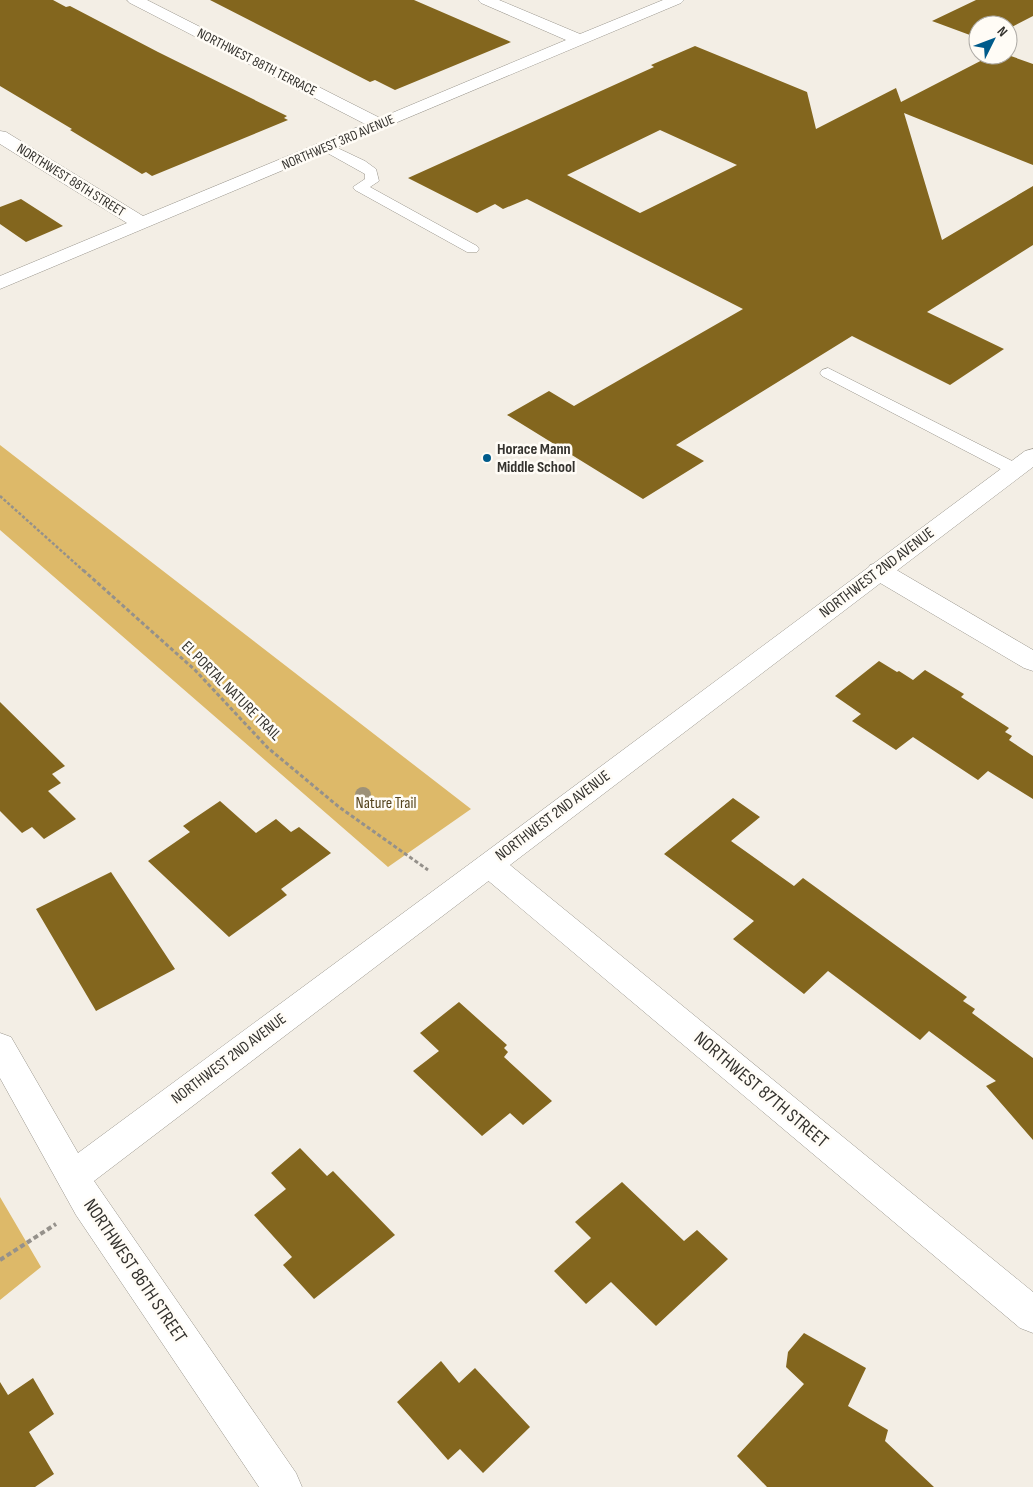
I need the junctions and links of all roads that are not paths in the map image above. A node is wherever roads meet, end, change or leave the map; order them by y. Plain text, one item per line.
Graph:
1 (135, 0) edge
2 (486, 0) edge
3 (676, 0) edge
4 (580, 40) junction
5 (379, 124) junction
6 (0, 136) edge
7 (327, 147) junction
8 (142, 224) junction
9 (472, 249) dead end
10 (0, 283) edge
11 (828, 373) dead end
12 (1024, 462) edge
13 (879, 571) junction
14 (1033, 662) edge
15 (489, 864) junction
16 (0, 1047) edge
17 (81, 1190) junction
18 (1033, 1315) edge
19 (282, 1487) edge

1 - 5 street, NORTHWEST 88TH TERRACE
2 - 4 street
3 - 4 street, NORTHWEST 3RD AVENUE
4 - 5 street, NORTHWEST 3RD AVENUE
5 - 7 street, NORTHWEST 3RD AVENUE
6 - 8 street, NORTHWEST 88TH STREET
7 - 8 street, NORTHWEST 3RD AVENUE
7 - 9 lane
8 - 10 street, NORTHWEST 3RD AVENUE
11 - 12 lane
12 - 13 street, NORTHWEST 2ND AVENUE
13 - 14 street
13 - 15 street, NORTHWEST 2ND AVENUE
15 - 17 street, NORTHWEST 2ND AVENUE
15 - 18 street, NORTHWEST 87TH STREET
16 - 17 street, NORTHWEST 86TH STREET
17 - 19 street, NORTHWEST 86TH STREET

